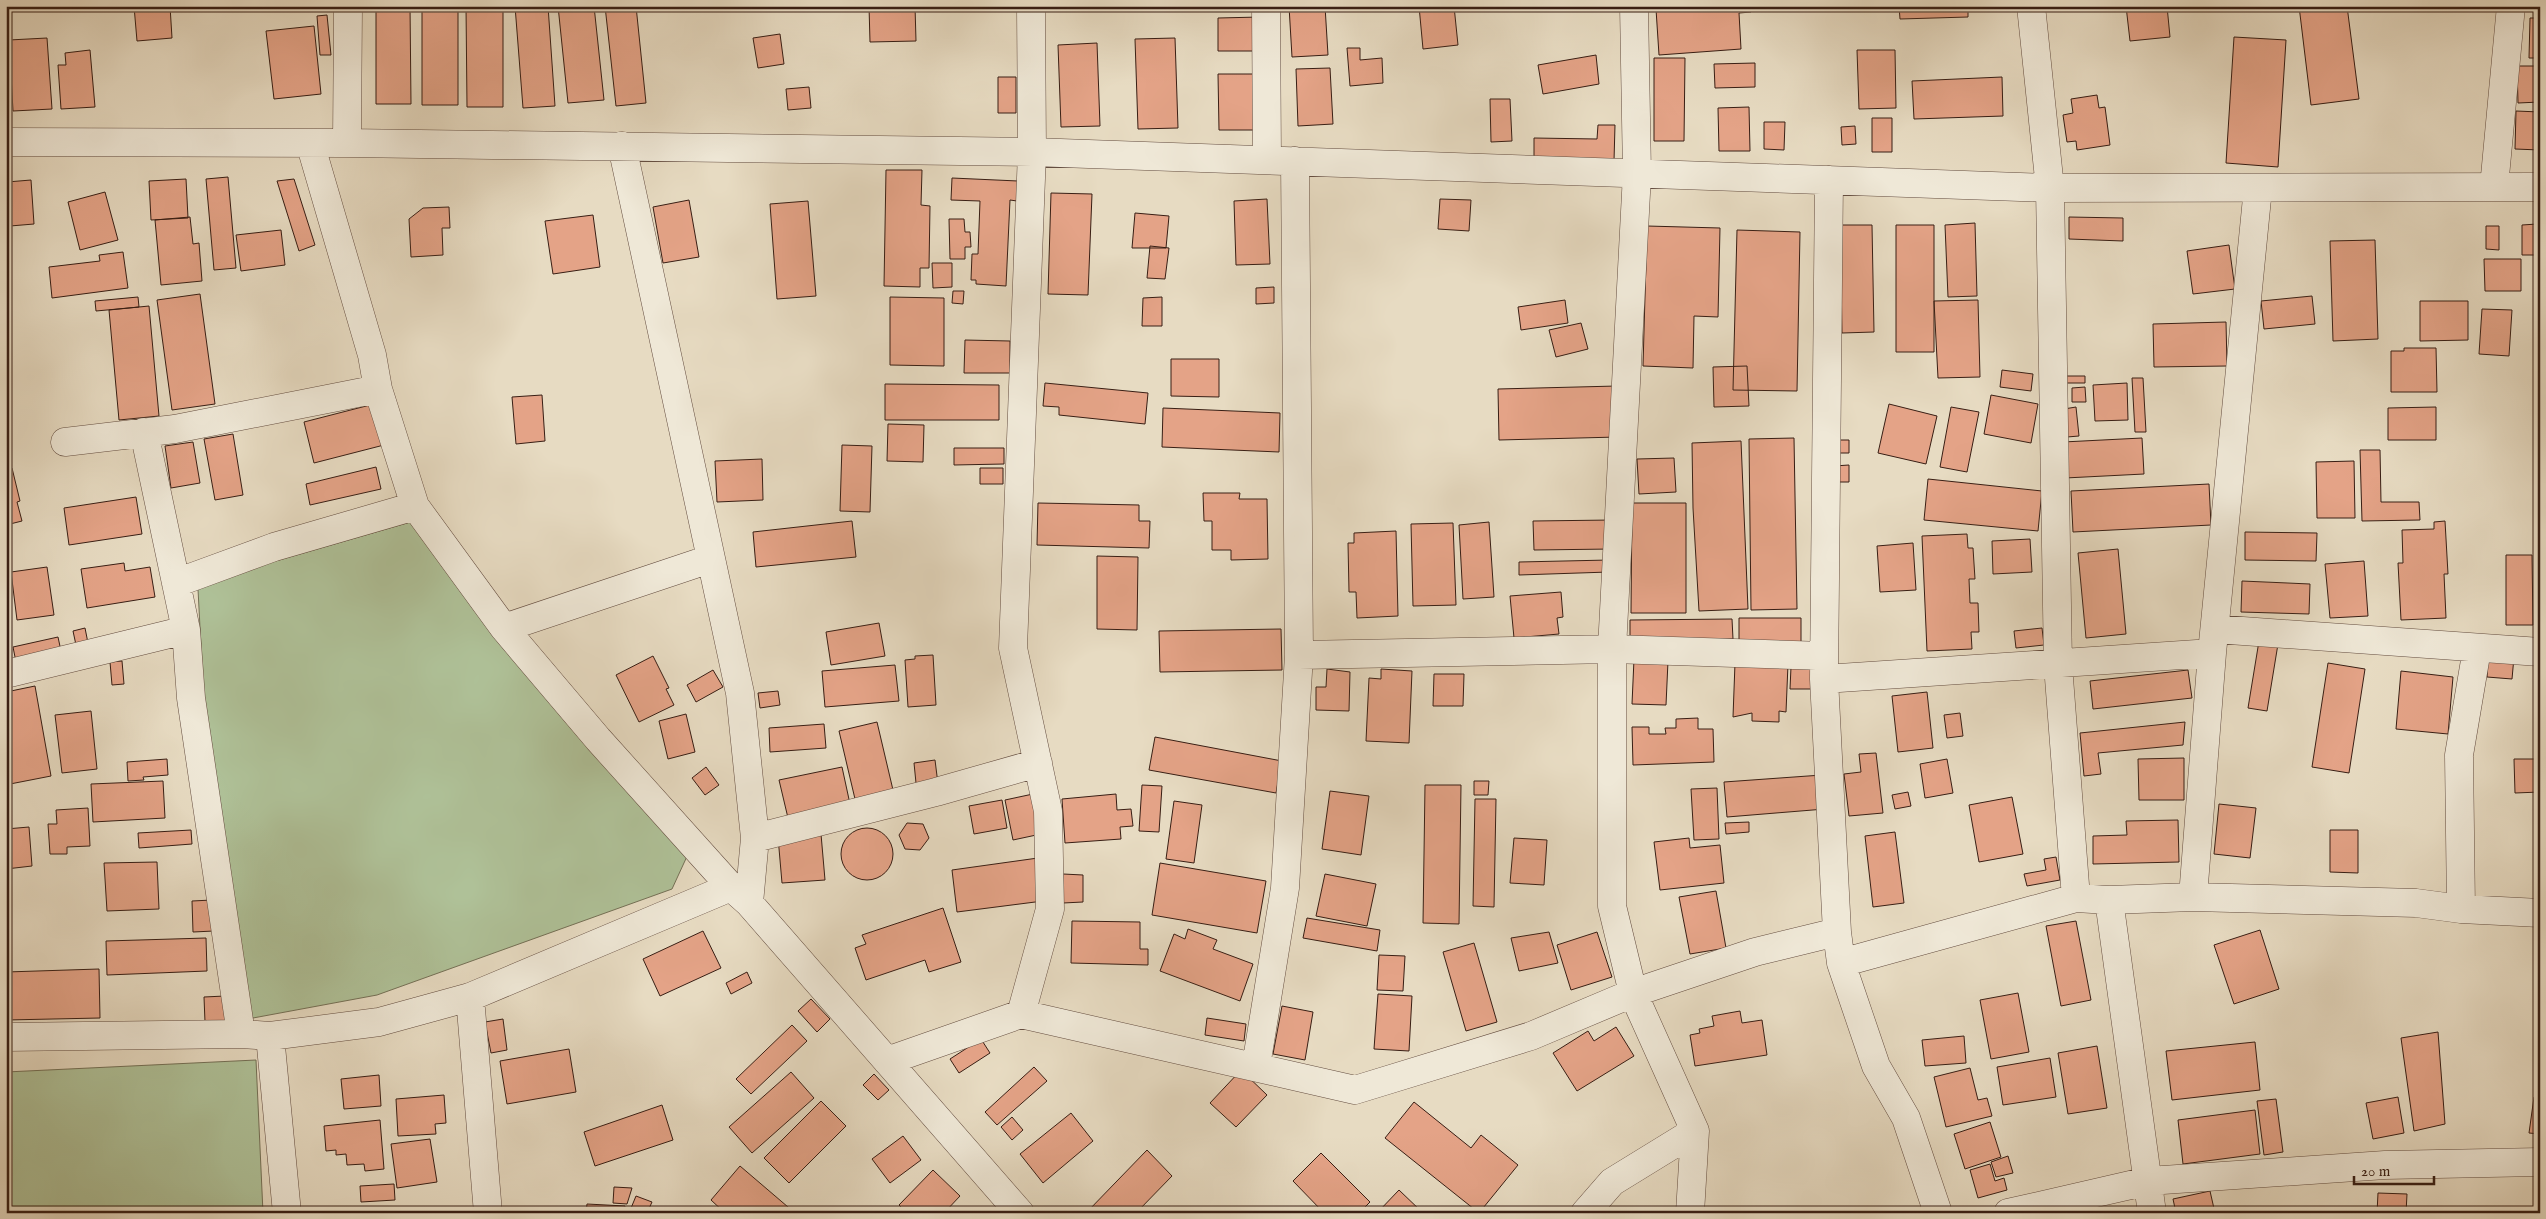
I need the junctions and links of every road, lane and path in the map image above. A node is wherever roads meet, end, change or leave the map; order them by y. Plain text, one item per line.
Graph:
1 (348, 6) edge
2 (1031, 6) edge
3 (1266, 6) edge
4 (1634, 6) edge
5 (2031, 6) edge
6 (2511, 6) edge
7 (6, 142) edge
8 (347, 142) junction
9 (310, 143) junction
10 (622, 146) junction
11 (1032, 152) junction
12 (1267, 160) junction
13 (1295, 161) junction
14 (1637, 174) junction
15 (1829, 180) junction
16 (2494, 187) junction
17 (2540, 187) edge
18 (2050, 188) junction
19 (2258, 188) junction
20 (378, 389) junction
21 (144, 432) junction
22 (64, 442) dead end
23 (415, 506) junction
24 (710, 559) junction
25 (176, 584) junction
26 (504, 628) junction
27 (186, 630) junction
28 (2213, 641) junction
29 (1612, 649) junction
30 (2477, 649) junction
31 (2540, 652) edge
32 (1299, 655) junction
33 (2058, 665) junction
34 (1824, 668) junction
35 (6, 674) edge
36 (1038, 762) junction
37 (755, 838) junction
38 (740, 895) junction
39 (2193, 897) junction
40 (2076, 898) junction
41 (2110, 900) junction
42 (2461, 909) junction
43 (2540, 913) edge
44 (1837, 932) junction
45 (1841, 963) junction
46 (1633, 993) junction
47 (470, 996) junction
48 (1021, 1014) junction
49 (241, 1034) junction
50 (270, 1036) junction
51 (6, 1038) edge
52 (887, 1061) junction
53 (1256, 1066) junction
54 (1695, 1131) junction
55 (2540, 1162) edge
56 (2148, 1181) junction
57 (287, 1213) edge
58 (488, 1213) edge
59 (1020, 1213) edge
60 (1585, 1213) edge
61 (1690, 1213) edge
62 (1938, 1213) edge
63 (2008, 1213) edge
64 (2152, 1213) edge

1 - 8 street
2 - 11 street
3 - 12 street
4 - 14 street
5 - 18 street
6 - 16 street
7 - 9 street
8 - 9 street
8 - 10 street
9 - 20 street
10 - 11 street
10 - 24 street
11 - 12 street
11 - 36 street
12 - 13 street
13 - 14 street
13 - 32 street
14 - 15 street
14 - 29 street
15 - 18 street
15 - 34 street
16 - 17 street
16 - 19 street
18 - 19 street
18 - 33 street
19 - 28 street
20 - 21 street
20 - 23 street
21 - 22 street
21 - 25 street
23 - 25 street
23 - 26 street
24 - 26 street
24 - 37 street
25 - 27 street
26 - 38 street
27 - 35 street
27 - 49 street
28 - 30 street
28 - 33 street
28 - 39 street
29 - 32 street
29 - 34 street
29 - 46 street
30 - 31 street
30 - 42 street
32 - 53 street
33 - 34 street
33 - 40 street
34 - 44 street
36 - 37 street
36 - 48 street
37 - 38 street
38 - 47 street
38 - 52 street
39 - 41 street
39 - 42 street
40 - 41 street
40 - 45 street
41 - 56 street
42 - 43 street
44 - 45 street
44 - 46 street
45 - 62 street
46 - 53 street
46 - 54 street
47 - 50 street
47 - 58 street
48 - 52 street
48 - 53 street
49 - 50 street
49 - 51 street
50 - 57 street
52 - 59 street
54 - 60 street
54 - 61 street
55 - 56 street
56 - 63 street
56 - 64 street

